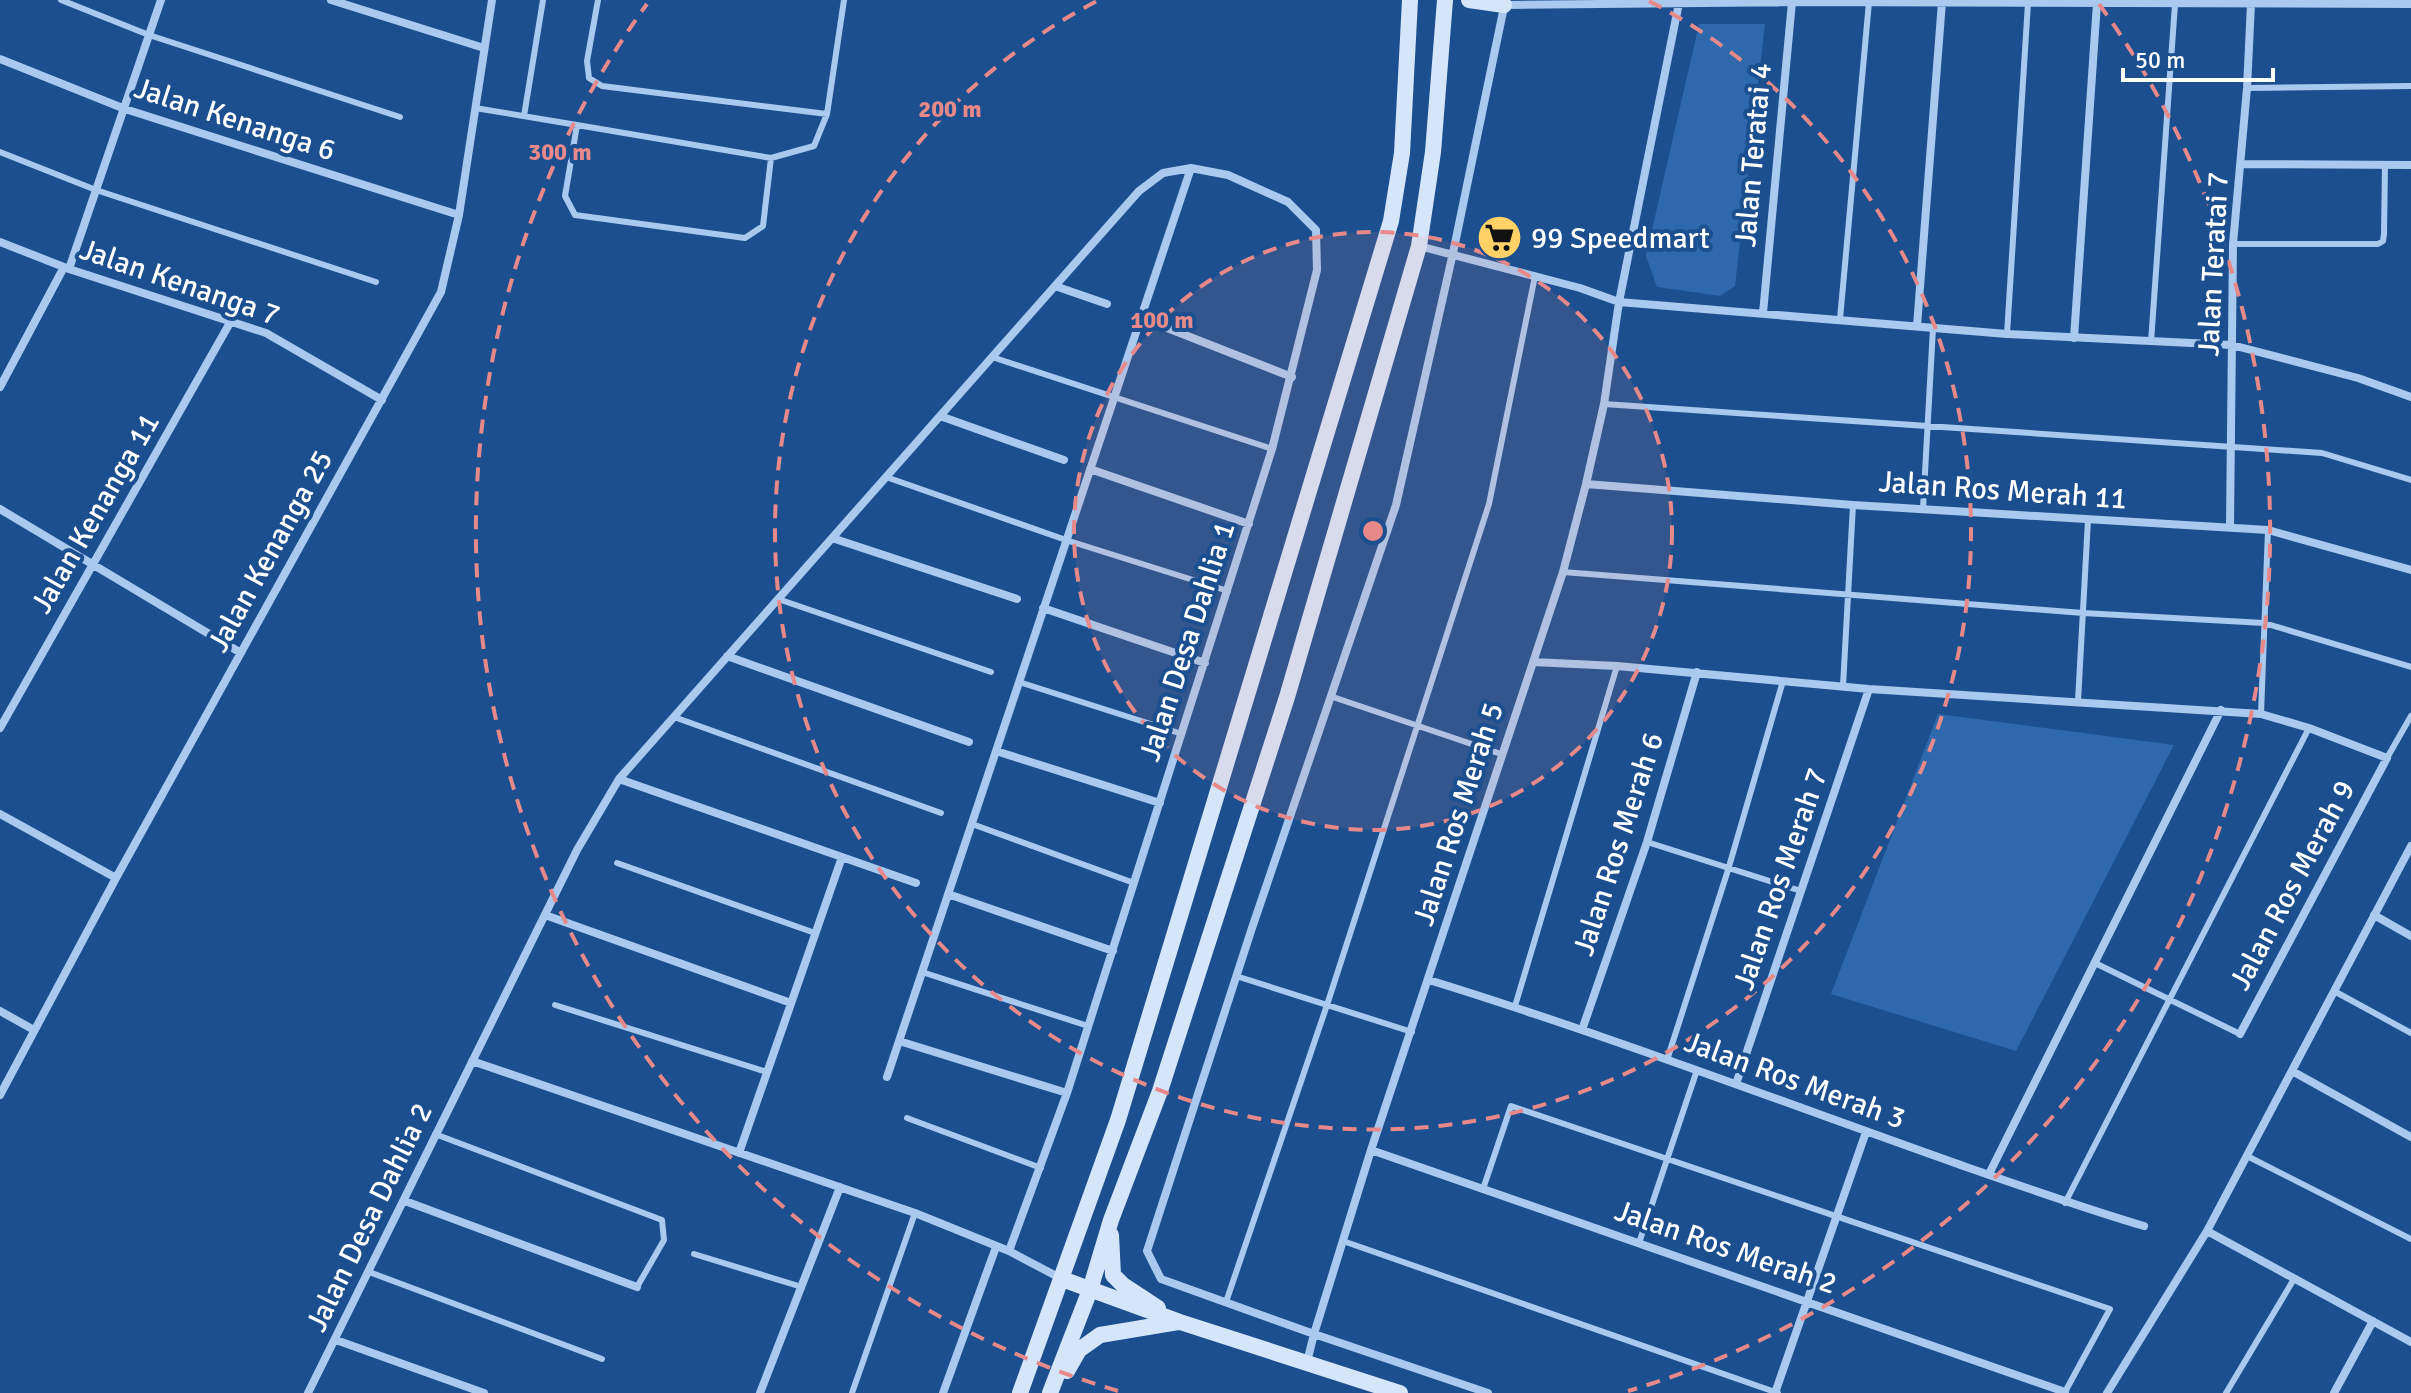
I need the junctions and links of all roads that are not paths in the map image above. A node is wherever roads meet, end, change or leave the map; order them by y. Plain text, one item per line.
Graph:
1 (61, 0) edge
2 (161, 0) edge
3 (331, 0) edge
4 (492, 0) edge
5 (543, 0) edge
6 (598, 0) edge
7 (844, 0) edge
8 (1410, 0) edge
9 (1445, 0) edge
10 (1469, 0) edge
11 (1852, 1) edge
12 (1505, 2) edge
13 (1792, 2) edge
14 (1869, 2) edge
15 (1942, 2) junction
16 (2139, 2) edge
17 (1679, 3) junction
18 (2028, 3) junction
19 (2097, 3) junction
20 (2175, 4) junction
21 (2251, 4) junction
22 (2411, 4) edge
23 (149, 35) junction
24 (484, 48) junction
25 (0, 59) edge
26 (2411, 86) edge
27 (2247, 88) junction
28 (475, 108) junction
29 (125, 109) junction
30 (827, 114) junction
31 (524, 116) junction
32 (400, 117) dead end
33 (577, 125) junction
34 (0, 152) edge
35 (771, 158) junction
36 (2241, 164) junction
37 (2385, 165) junction
38 (2411, 165) edge
39 (1191, 168) junction
40 (96, 190) junction
41 (459, 215) junction
42 (0, 242) edge
43 (2233, 244) junction
44 (1419, 246) junction
45 (1453, 253) junction
46 (66, 268) junction
47 (1535, 276) junction
48 (376, 282) dead end
49 (1055, 286) junction
50 (1619, 302) junction
51 (1107, 304) dead end
52 (1763, 313) junction
53 (1840, 319) junction
54 (231, 321) junction
55 (1157, 324) dead end
56 (1917, 326) junction
57 (1933, 328) junction
58 (2007, 334) junction
59 (2074, 338) junction
60 (2151, 342) junction
61 (2232, 345) junction
62 (992, 357) junction
63 (1292, 377) junction
64 (0, 387) edge
65 (1114, 397) junction
66 (2411, 397) edge
67 (382, 400) junction
68 (1604, 404) junction
69 (940, 416) junction
70 (1927, 427) junction
71 (2230, 448) junction
72 (1272, 449) junction
73 (1064, 460) dead end
74 (1090, 469) junction
75 (886, 477) junction
76 (2411, 480) edge
77 (1586, 484) junction
78 (1853, 505) junction
79 (0, 509) edge
80 (1923, 509) junction
81 (2088, 520) junction
82 (1249, 524) junction
83 (2230, 526) junction
84 (2268, 530) junction
85 (832, 538) junction
86 (1066, 540) junction
87 (92, 565) junction
88 (2411, 570) edge
89 (1563, 572) junction
90 (1229, 591) junction
91 (1848, 595) junction
92 (778, 599) junction
93 (1017, 599) dead end
94 (1043, 608) junction
95 (2083, 613) junction
96 (2264, 623) junction
97 (241, 653) junction
98 (727, 656) junction
99 (1533, 662) junction
100 (1205, 663) junction
101 (1617, 666) junction
102 (2411, 667) edge
103 (991, 672) dead end
104 (1697, 672) junction
105 (1783, 681) junction
106 (1019, 682) junction
107 (1843, 686) junction
108 (1869, 689) junction
109 (1330, 696) junction
110 (2078, 701) junction
111 (2221, 710) junction
112 (2261, 714) junction
113 (2411, 716) edge
114 (674, 717) junction
115 (1418, 726) junction
116 (0, 728) edge
117 (2309, 728) junction
118 (1182, 734) junction
119 (969, 742) dead end
120 (996, 751) junction
121 (1501, 754) junction
122 (2387, 758) junction
123 (619, 779) junction
124 (1160, 803) junction
125 (941, 813) dead end
126 (0, 814) edge
127 (972, 824) junction
128 (1647, 842) junction
129 (2411, 846) edge
130 (842, 857) junction
131 (617, 863) dead end
132 (1728, 870) junction
133 (116, 878) junction
134 (916, 883) dead end
135 (1134, 883) junction
136 (1801, 891) junction
137 (948, 894) junction
138 (545, 915) junction
139 (2374, 915) junction
140 (815, 933) junction
141 (2411, 936) edge
142 (1113, 951) junction
143 (2095, 963) junction
144 (922, 972) junction
145 (1236, 976) junction
146 (1429, 980) junction
147 (2334, 991) junction
148 (2169, 1001) junction
149 (791, 1003) junction
150 (555, 1005) dead end
151 (1327, 1005) junction
152 (1515, 1006) junction
153 (0, 1011) edge
154 (1088, 1026) junction
155 (34, 1030) junction
156 (1582, 1030) junction
157 (1412, 1032) junction
158 (2411, 1033) edge
159 (2240, 1034) joint
160 (899, 1041) junction
161 (1667, 1060) junction
162 (472, 1061) junction
163 (1697, 1070) junction
164 (2292, 1071) junction
165 (767, 1072) junction
166 (887, 1077) dead end
167 (1736, 1084) junction
168 (1067, 1093) junction
169 (0, 1095) edge
170 (907, 1118) dead end
171 (1866, 1132) junction
172 (435, 1134) junction
173 (2411, 1137) edge
174 (1371, 1150) junction
175 (739, 1153) junction
176 (2247, 1156) junction
177 (1667, 1159) junction
178 (1041, 1168) junction
179 (1989, 1174) junction
180 (840, 1187) junction
181 (1483, 1189) junction
182 (405, 1201) junction
183 (2065, 1203) junction
184 (915, 1213) junction
185 (1836, 1216) junction
186 (1111, 1220) junction
187 (2144, 1226) dead end
188 (2207, 1231) junction
189 (2411, 1239) edge
190 (1343, 1241) junction
191 (1639, 1243) junction
192 (996, 1247) junction
193 (1009, 1251) junction
194 (694, 1254) dead end
195 (369, 1272) junction
196 (1062, 1279) junction
197 (2294, 1279) junction
198 (637, 1287) joint
199 (802, 1287) junction
200 (1090, 1290) junction
201 (1807, 1301) junction
202 (1226, 1302) junction
203 (2373, 1321) junction
204 (1180, 1322) junction
205 (1314, 1334) junction
206 (336, 1340) junction
207 (2411, 1342) edge
208 (602, 1359) dead end
209 (1307, 1362) junction
210 (2065, 1392) edge
211 (308, 1393) edge
212 (484, 1393) edge
213 (760, 1393) edge
214 (852, 1393) edge
215 (943, 1393) edge
216 (1020, 1393) edge
217 (1052, 1393) edge
218 (1400, 1393) edge
219 (1488, 1393) edge
220 (1776, 1393) edge
221 (2107, 1393) edge
222 (2226, 1393) edge
223 (2334, 1393) edge

1 - 23 lane
2 - 23 street
3 - 24 street
4 - 24 street, Jalan Kenanga 25
5 - 31 lane
6 - 30 lane
7 - 30 lane
8 - 196 street
9 - 44 street
10 - 12 street
11 - 13 street
11 - 14 street
12 - 17 street
12 - 45 street
13 - 17 street
13 - 52 street, Jalan Teratai 4
14 - 15 street
14 - 53 lane
15 - 18 street
15 - 56 street
16 - 19 street
16 - 20 street
17 - 50 street, Jalan Ros Merah 5
18 - 19 street
18 - 58 lane
19 - 59 street
20 - 21 street
20 - 60 lane
21 - 22 street
21 - 27 street, Jalan Teratai 7
23 - 29 street
23 - 32 lane
24 - 28 street, Jalan Kenanga 25
25 - 29 street, Jalan Kenanga 6
26 - 27 lane
27 - 36 street, Jalan Teratai 7
28 - 31 lane
28 - 41 street, Jalan Kenanga 25
29 - 40 street
29 - 41 street, Jalan Kenanga 6
30 - 35 lane
31 - 33 lane
33 - 35 lane
33 - 35 lane
34 - 40 lane
36 - 37 street
36 - 43 street, Jalan Teratai 7
37 - 38 street
37 - 43 lane
39 - 49 street, Jalan Desa Dahlia 1
39 - 63 street, Jalan Desa Dahlia 1
39 - 65 street
40 - 46 street
40 - 48 lane
41 - 67 street, Jalan Kenanga 25
42 - 46 street, Jalan Kenanga 7
43 - 61 street, Jalan Teratai 7
44 - 45 street
44 - 186 street
45 - 47 street
45 - 109 street
46 - 54 street, Jalan Kenanga 7
46 - 64 street
47 - 50 street
47 - 115 lane
49 - 51 street
49 - 62 street, Jalan Desa Dahlia 1
50 - 52 street
50 - 68 street, Jalan Ros Merah 5
52 - 53 street
53 - 56 street
54 - 67 street, Jalan Kenanga 7
54 - 87 street, Jalan Kenanga 11
55 - 63 street
56 - 57 street
57 - 58 street
57 - 70 lane
58 - 59 street
59 - 60 street
60 - 61 street
61 - 66 street
61 - 71 street, Jalan Teratai 7
62 - 65 lane
62 - 69 street, Jalan Desa Dahlia 1
63 - 72 street, Jalan Desa Dahlia 1
65 - 72 lane
65 - 74 street
67 - 97 street, Jalan Kenanga 25
68 - 70 lane
68 - 77 street, Jalan Ros Merah 5
69 - 73 street
69 - 75 street, Jalan Desa Dahlia 1
70 - 71 lane
70 - 80 lane
71 - 76 lane
71 - 83 street, Jalan Teratai 7
72 - 82 street, Jalan Desa Dahlia 1
74 - 82 street
74 - 86 street
75 - 85 street, Jalan Desa Dahlia 1
75 - 86 lane
77 - 78 street, Jalan Ros Merah 11
77 - 89 street, Jalan Ros Merah 5
78 - 80 street, Jalan Ros Merah 11
78 - 91 lane
79 - 87 street
80 - 81 street, Jalan Ros Merah 11
81 - 83 street, Jalan Ros Merah 11
81 - 95 lane
82 - 90 street, Jalan Desa Dahlia 1
83 - 84 street, Jalan Ros Merah 11
84 - 88 street, Jalan Ros Merah 11
84 - 96 lane
85 - 92 street, Jalan Desa Dahlia 1
85 - 93 street
86 - 90 lane
86 - 94 street
87 - 97 street
87 - 116 street, Jalan Kenanga 11
89 - 91 lane
89 - 99 street, Jalan Ros Merah 5
90 - 100 street, Jalan Desa Dahlia 1
91 - 95 lane
91 - 107 lane
92 - 98 street, Jalan Desa Dahlia 2
92 - 103 lane
94 - 100 street
94 - 106 street
95 - 96 lane
95 - 110 lane
96 - 102 lane
96 - 112 lane
97 - 133 street, Jalan Kenanga 25
98 - 114 street, Jalan Desa Dahlia 2
98 - 119 street
99 - 101 street
99 - 121 street, Jalan Ros Merah 5
100 - 118 street, Jalan Desa Dahlia 1
101 - 104 street
101 - 152 lane
104 - 105 street
104 - 128 street, Jalan Ros Merah 6
105 - 107 street
105 - 132 lane
106 - 118 lane
106 - 120 street
107 - 108 street
108 - 110 street
108 - 136 street, Jalan Ros Merah 7
109 - 115 lane
109 - 145 street
110 - 111 street
111 - 112 street
111 - 143 street
112 - 117 street
113 - 122 lane
114 - 123 street, Jalan Desa Dahlia 2
114 - 125 lane
115 - 121 lane
115 - 151 lane
117 - 122 street
117 - 148 lane
118 - 124 street, Jalan Desa Dahlia 1
120 - 124 street
120 - 127 street
121 - 146 street, Jalan Ros Merah 5
122 - 159 street, Jalan Ros Merah 9
123 - 130 street
123 - 138 street, Jalan Desa Dahlia 2
124 - 135 street, Jalan Desa Dahlia 1
126 - 133 street
127 - 135 lane
127 - 137 street
128 - 132 lane
128 - 156 street, Jalan Ros Merah 6
129 - 139 street
130 - 134 street
130 - 140 street
131 - 140 lane
132 - 136 lane
132 - 161 lane
133 - 155 street, Jalan Kenanga 25
135 - 142 street, Jalan Desa Dahlia 1
136 - 167 street, Jalan Ros Merah 7
137 - 142 street
137 - 144 street
138 - 149 street
138 - 162 street, Jalan Desa Dahlia 2
139 - 141 street
139 - 147 street
140 - 149 street
142 - 154 street, Jalan Desa Dahlia 1
143 - 148 lane
143 - 179 street
144 - 154 lane
144 - 160 street
145 - 151 lane
145 - 202 street
146 - 152 street, Jalan Ros Merah 3
146 - 157 street, Jalan Ros Merah 5
147 - 158 lane
147 - 164 street
148 - 159 lane
148 - 183 lane
149 - 165 street
150 - 165 lane
151 - 157 lane
151 - 202 lane
152 - 156 street, Jalan Ros Merah 3
153 - 155 street
154 - 168 street, Jalan Desa Dahlia 1
155 - 169 street, Jalan Kenanga 25
156 - 161 street, Jalan Ros Merah 3
157 - 174 street, Jalan Ros Merah 5
160 - 166 street
160 - 168 street
161 - 163 street, Jalan Ros Merah 3
162 - 172 street, Jalan Desa Dahlia 2
162 - 175 street
163 - 167 street, Jalan Ros Merah 3
163 - 177 lane
164 - 173 street
164 - 176 street
165 - 175 street
167 - 171 street, Jalan Ros Merah 3
168 - 178 street, Jalan Desa Dahlia 1
170 - 178 lane
171 - 179 street, Jalan Ros Merah 3
171 - 185 street
172 - 182 street, Jalan Desa Dahlia 2
172 - 198 lane
174 - 181 street, Jalan Ros Merah 2
174 - 190 street, Jalan Ros Merah 5
175 - 180 street
176 - 188 street
176 - 189 lane
177 - 181 lane
177 - 185 lane
177 - 191 lane
178 - 193 street, Jalan Desa Dahlia 1
179 - 183 street, Jalan Ros Merah 3
180 - 184 street
180 - 199 street
181 - 191 street, Jalan Ros Merah 2
182 - 195 street, Jalan Desa Dahlia 2
182 - 198 street
183 - 187 street, Jalan Ros Merah 3
184 - 192 street
184 - 214 lane
185 - 201 street
185 - 210 lane
186 - 200 street
186 - 204 street
188 - 197 street
188 - 221 street
190 - 205 street, Jalan Ros Merah 5
190 - 220 lane
191 - 201 street, Jalan Ros Merah 2
192 - 193 street
192 - 215 street
193 - 196 street
194 - 199 lane
195 - 206 street, Jalan Desa Dahlia 2
195 - 208 lane
196 - 200 street
196 - 216 street
197 - 203 street
197 - 222 lane
199 - 213 street
200 - 204 street
200 - 217 street
201 - 210 street, Jalan Ros Merah 2
201 - 220 street
202 - 205 street
203 - 207 street
203 - 223 street
204 - 209 street
204 - 217 street
205 - 209 street, Jalan Ros Merah 5
205 - 219 street
206 - 211 street, Jalan Desa Dahlia 2
206 - 212 street
209 - 218 street

